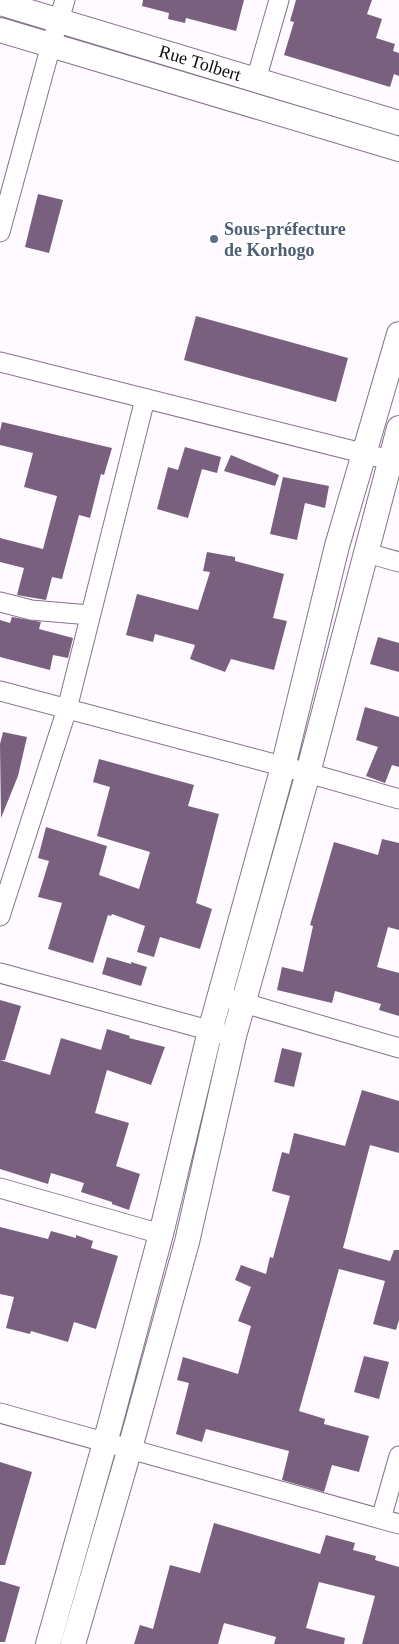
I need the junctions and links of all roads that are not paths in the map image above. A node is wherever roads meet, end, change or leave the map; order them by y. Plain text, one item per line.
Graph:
1 (279, 0) edge
2 (0, 3) edge
3 (62, 10) edge
4 (0, 30) edge
5 (50, 45) junction
6 (256, 80) junction
7 (399, 123) edge
8 (399, 149) edge
9 (0, 232) edge
10 (399, 334) edge
11 (0, 362) edge
12 (145, 399) junction
13 (399, 428) edge
14 (363, 454) junction
15 (390, 460) junction
16 (367, 553) junction
17 (399, 562) edge
18 (0, 602) edge
19 (90, 615) junction
20 (0, 690) edge
21 (67, 709) junction
22 (283, 767) junction
23 (308, 773) junction
24 (399, 799) edge
25 (0, 916) edge
26 (0, 973) edge
27 (219, 995) junction
28 (242, 1002) junction
29 (210, 1031) junction
30 (234, 1036) junction
31 (399, 1048) edge
32 (0, 1188) edge
33 (161, 1234) junction
34 (0, 1413) edge
35 (105, 1442) junction
36 (130, 1448) junction
37 (399, 1456) edge
38 (390, 1521) edge
39 (48, 1644) edge
40 (73, 1644) edge

1 - 6 street
2 - 3 street, Rue Tolbert
3 - 5 street
3 - 6 street, Rue Tolbert
4 - 5 street, Rue Tolbert
5 - 8 street, Rue Tolbert
5 - 9 street
6 - 7 street, Rue Tolbert
10 - 14 street
11 - 12 street
12 - 14 street
12 - 19 street
13 - 15 street
14 - 15 street
14 - 22 street
15 - 16 street
16 - 17 street
16 - 23 street
18 - 19 street
19 - 21 street
20 - 21 street
21 - 22 street
21 - 25 street
22 - 23 street
22 - 27 street
23 - 24 street
23 - 28 street
26 - 29 street
27 - 28 street
27 - 29 street
28 - 30 street
28 - 31 street
29 - 30 street
29 - 33 street
30 - 36 street
32 - 33 street
33 - 35 street
34 - 35 street
35 - 36 street
35 - 39 street
36 - 38 street
36 - 40 street
37 - 38 street

